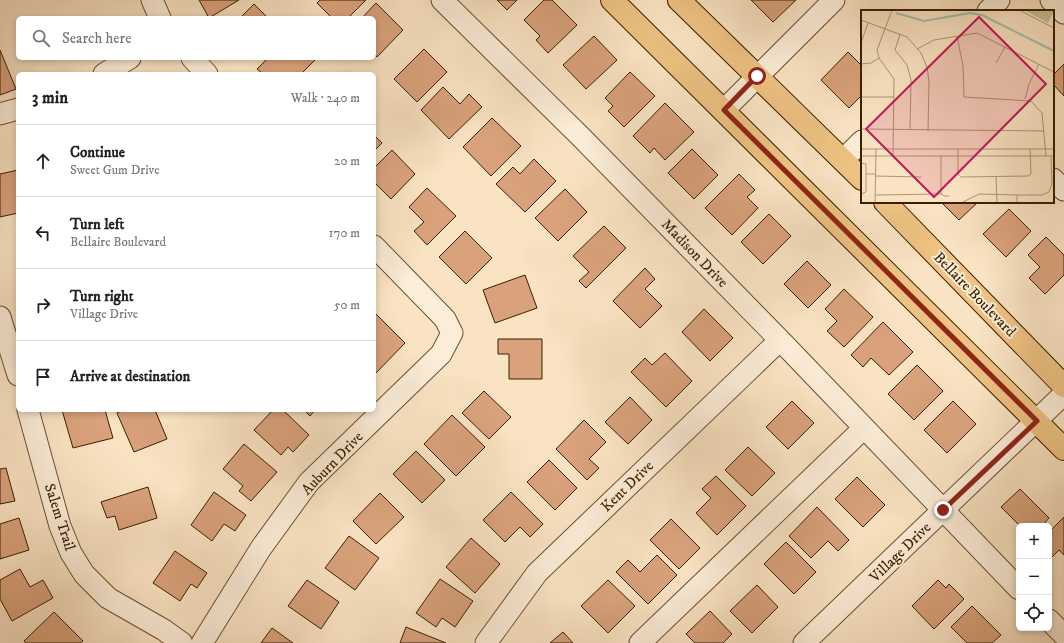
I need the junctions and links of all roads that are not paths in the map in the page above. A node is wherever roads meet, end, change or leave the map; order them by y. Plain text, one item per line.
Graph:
1 (152, 0) edge
2 (442, 0) edge
3 (612, 0) edge
4 (679, 0) edge
5 (834, 0) edge
6 (999, 0) edge
7 (1051, 0) edge
8 (989, 10) edge
9 (1064, 13) edge
10 (159, 16) edge
11 (127, 60) edge
12 (194, 60) edge
13 (107, 72) edge
14 (205, 72) edge
15 (757, 76) junction
16 (16, 110) edge
17 (724, 110) junction
18 (0, 114) edge
19 (861, 142) edge
20 (843, 160) junction
21 (861, 178) edge
22 (1054, 180) edge
23 (1064, 190) edge
24 (886, 203) edge
25 (376, 248) edge
26 (0, 317) edge
27 (780, 340) junction
28 (16, 368) edge
29 (1064, 386) edge
30 (1064, 394) edge
31 (29, 412) edge
32 (1037, 421) junction
33 (864, 428) junction
34 (1064, 449) edge
35 (943, 510) junction
36 (1016, 586) edge
37 (1052, 623) edge
38 (1064, 635) edge
39 (182, 643) edge
40 (202, 643) edge
41 (486, 643) edge
42 (640, 643) edge
43 (804, 643) edge

1 - 10 street
2 - 27 street, Madison Drive
3 - 17 main road
4 - 15 main road
5 - 15 street
6 - 8 street
7 - 9 street
11 - 13 street
12 - 14 street
15 - 17 street
15 - 20 main road
16 - 18 street
17 - 32 main road
19 - 20 street
20 - 21 main road
22 - 23 street
24 - 29 main road, Bellaire Boulevard
25 - 40 street, Auburn Drive
26 - 28 street
27 - 33 street, Madison Drive
27 - 41 street, Kent Drive
30 - 32 street, Village Drive
31 - 39 street, Salem Trail
32 - 34 main road
32 - 35 street, Village Drive
33 - 35 street, Madison Drive
33 - 42 street
35 - 36 street, Madison Drive
35 - 43 street, Village Drive
37 - 38 street

